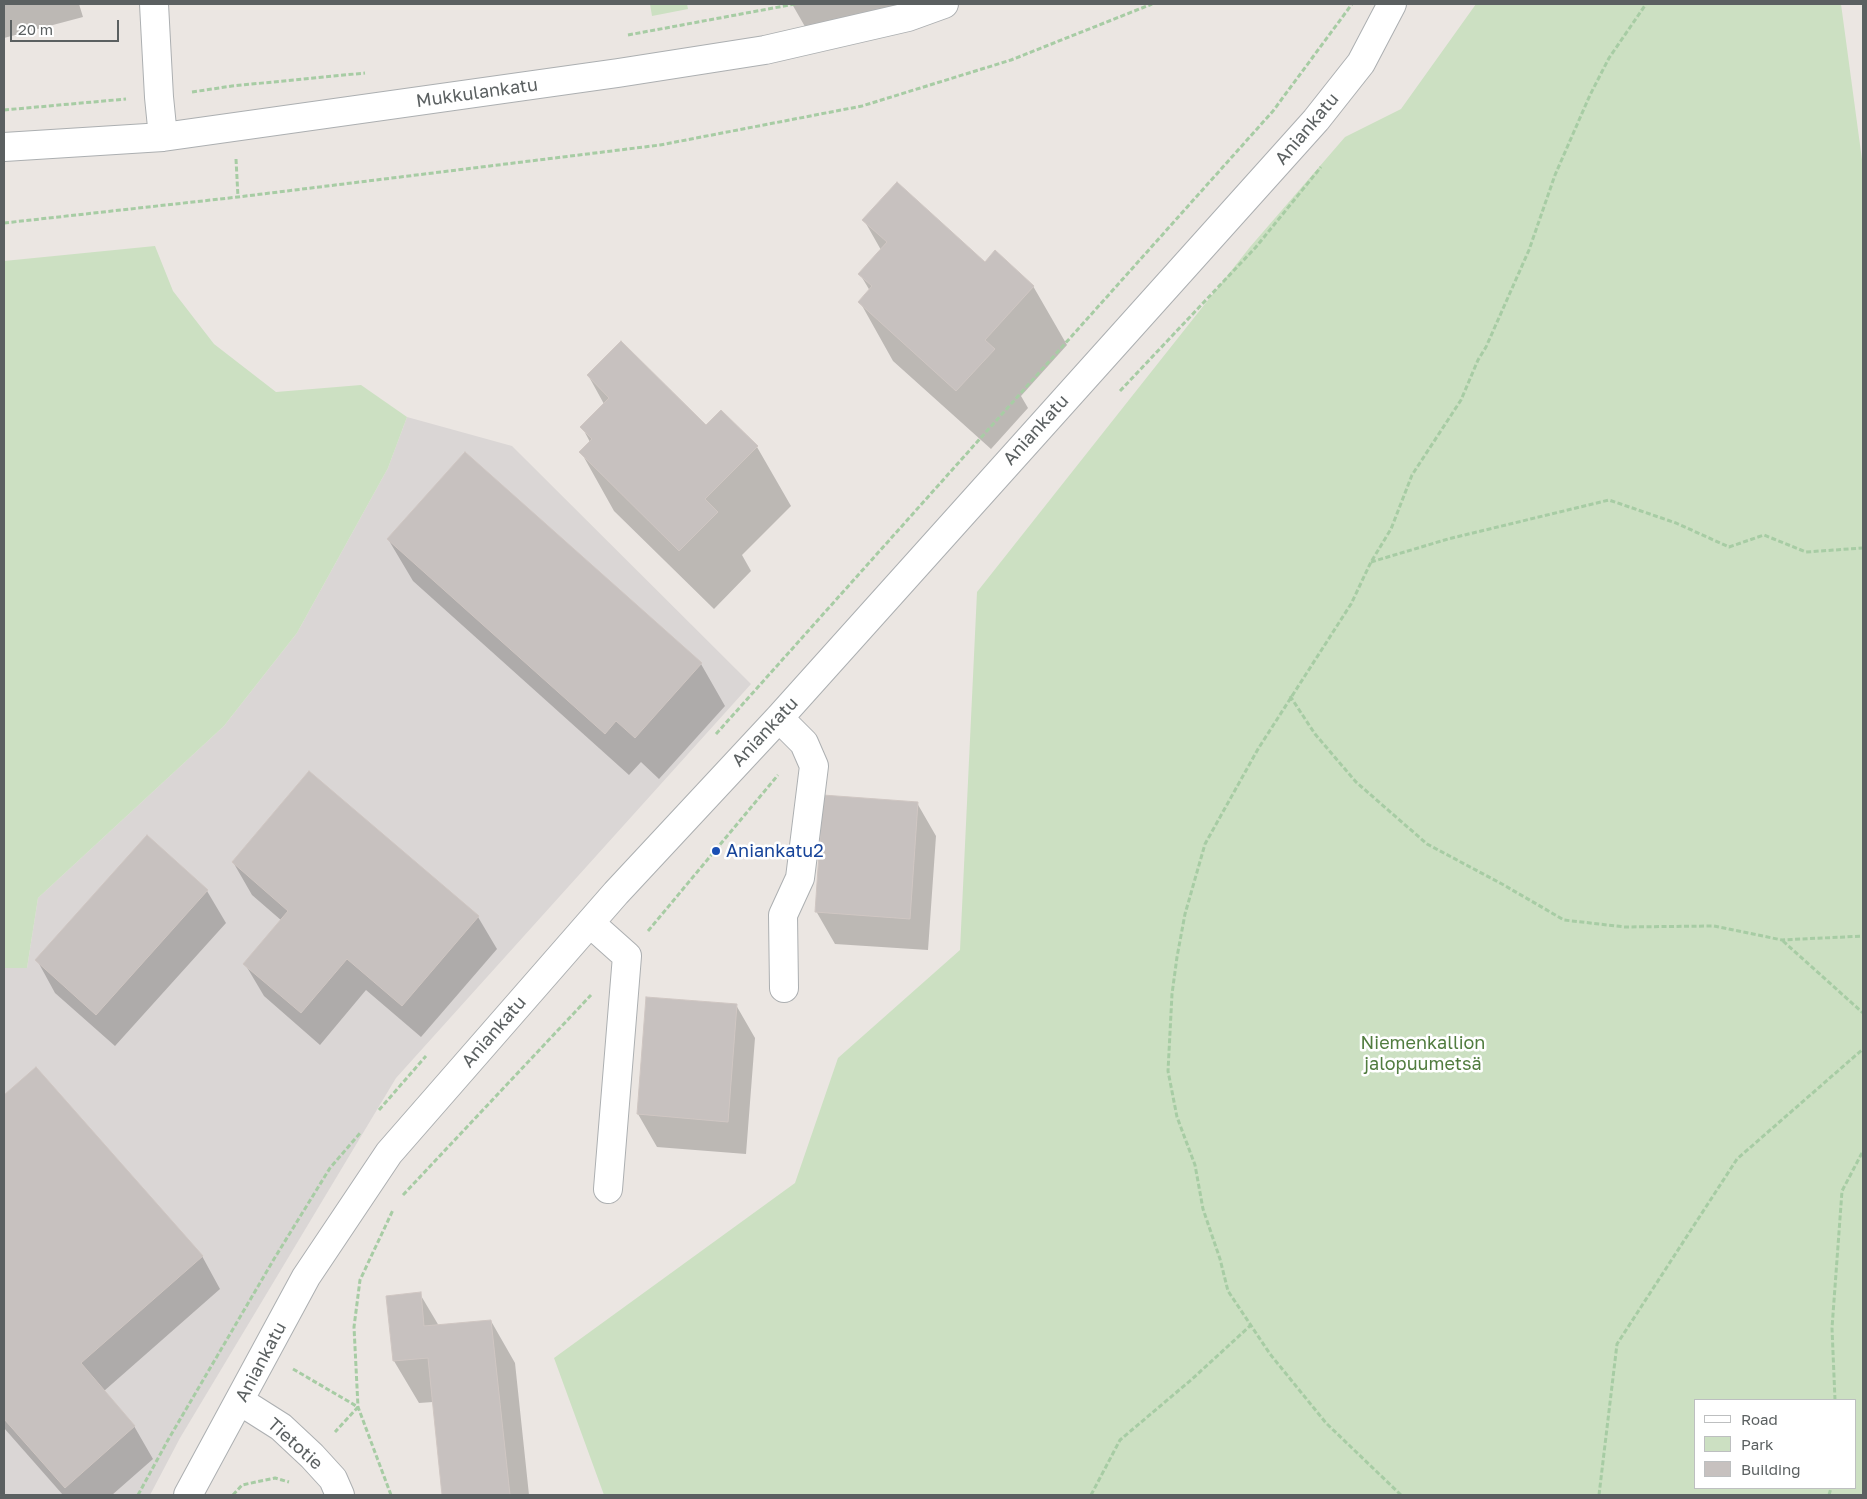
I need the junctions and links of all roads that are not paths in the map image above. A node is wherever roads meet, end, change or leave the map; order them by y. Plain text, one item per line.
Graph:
1 (154, 4) edge
2 (944, 4) edge
3 (1392, 4) edge
4 (163, 137) junction
5 (4, 147) edge
6 (778, 718) junction
7 (590, 923) junction
8 (784, 988) dead end
9 (608, 1189) dead end
10 (240, 1401) junction
11 (188, 1495) edge
12 (340, 1495) edge

1 - 4 street
2 - 4 street, Mukkulankatu
3 - 6 street, Aniankatu
4 - 5 street, Mukkulankatu
6 - 7 street, Aniankatu
6 - 8 street
7 - 9 street
7 - 10 street, Aniankatu
10 - 11 street, Aniankatu
10 - 12 street, Tietotie

